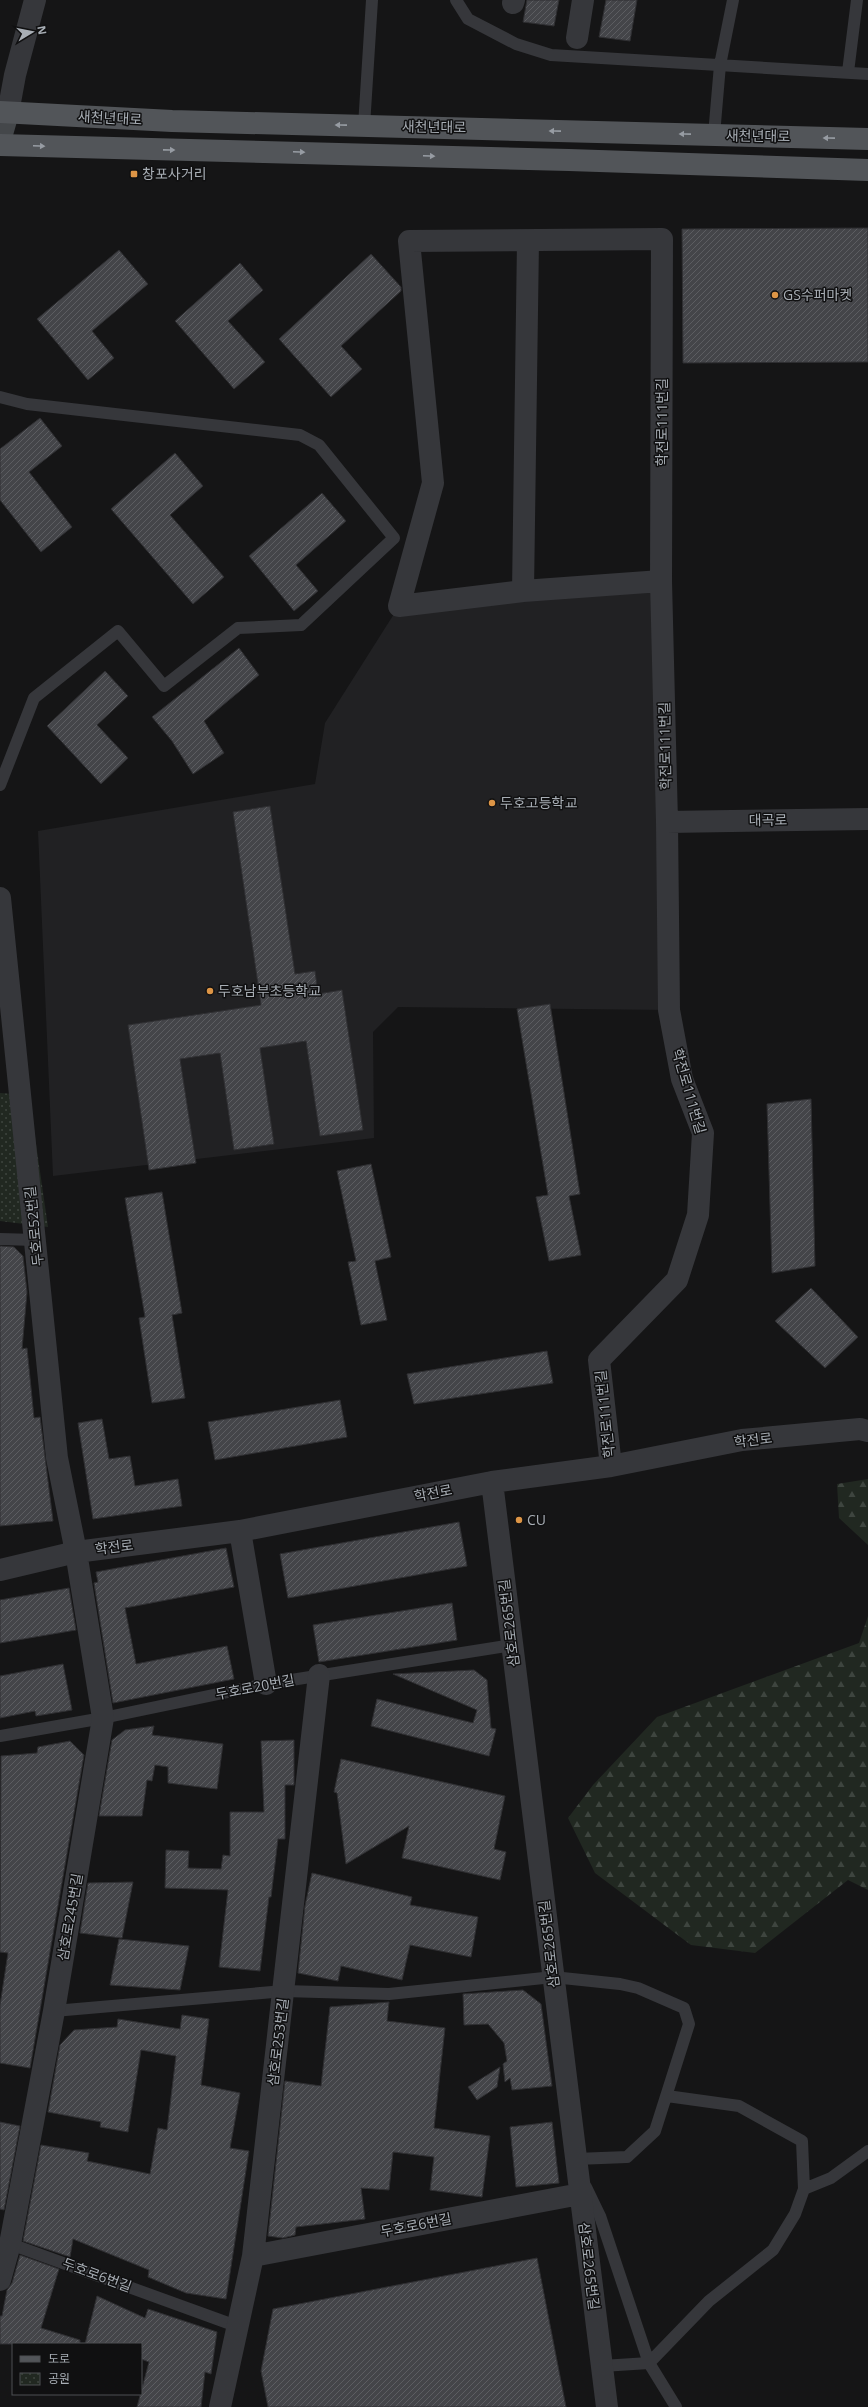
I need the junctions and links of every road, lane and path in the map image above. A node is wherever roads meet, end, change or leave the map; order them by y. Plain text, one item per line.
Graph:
1 (36, 0) edge
2 (372, 0) edge
3 (456, 0) edge
4 (584, 0) edge
5 (733, 0) edge
6 (857, 0) edge
7 (577, 38) dead end
8 (720, 65) junction
9 (848, 72) junction
10 (868, 74) edge
11 (4, 113) edge
12 (172, 121) junction
13 (364, 126) junction
14 (714, 135) junction
15 (868, 139) edge
16 (0, 141) edge
17 (0, 145) edge
18 (118, 149) junction
19 (868, 170) edge
20 (528, 241) junction
21 (0, 397) edge
22 (661, 582) junction
23 (523, 591) junction
24 (0, 785) edge
25 (868, 819) edge
26 (667, 822) junction
27 (0, 898) edge
28 (0, 1239) edge
29 (35, 1240) junction
30 (868, 1431) edge
31 (611, 1466) junction
32 (492, 1482) junction
33 (240, 1531) junction
34 (76, 1552) junction
35 (0, 1570) edge
36 (512, 1645) junction
37 (319, 1675) junction
38 (266, 1684) junction
39 (103, 1718) junction
40 (0, 1736) edge
41 (553, 1977) junction
42 (284, 1991) junction
43 (54, 2011) junction
44 (667, 2096) junction
45 (868, 2151) edge
46 (576, 2159) junction
47 (804, 2189) junction
48 (580, 2194) junction
49 (5, 2242) edge
50 (253, 2256) junction
51 (0, 2280) edge
52 (239, 2327) junction
53 (649, 2363) junction
54 (602, 2366) junction
55 (220, 2407) edge
56 (607, 2407) edge
57 (676, 2407) edge

1 - 11 street
2 - 13 lane
3 - 8 lane
4 - 7 street
5 - 8 lane
6 - 9 lane
8 - 9 lane
8 - 14 lane
9 - 10 lane
11 - 12 main road, 새천년대로
11 - 16 street
13 -> 12 main road, 새천년대로
12 - 18 main road
14 -> 13 main road, 새천년대로
15 -> 14 main road, 새천년대로
17 -> 18 main road, 새천년대로
18 -> 19 main road, 새천년대로
20 - 22 street, 학전로111번길
20 - 23 street
20 - 23 street, 학전로111번길
21 - 24 lane
22 - 23 street
22 - 26 street, 학전로111번길
25 - 26 street, 대곡로
26 - 31 street, 학전로111번길
27 - 29 street, 두호로52번길
28 - 29 lane
29 - 34 street, 두호로52번길
30 - 31 street, 학전로
31 - 32 street, 학전로
32 - 33 street, 학전로
32 - 36 street, 삼호로265번길
33 - 34 street, 학전로
33 - 38 street
34 - 35 street, 학전로
34 - 39 street, 삼호로245번길
36 - 37 lane, 두호로20번길
36 - 41 street, 삼호로265번길
37 - 38 lane, 두호로20번길
37 - 42 street, 삼호로253번길
38 - 39 lane, 두호로20번길
39 - 40 lane, 두호로20번길
39 - 43 street, 삼호로245번길
41 - 42 lane
41 - 44 lane
41 - 46 street, 삼호로265번길
42 - 43 lane
42 - 50 street, 삼호로253번길
43 - 49 street, 삼호로245번길
44 - 46 lane
44 - 47 lane
45 - 47 lane
46 - 48 street, 삼호로265번길
46 - 53 lane
47 - 53 lane
48 - 50 street, 두호로6번길
48 - 54 street, 삼호로265번길
49 - 51 street, 삼호로245번길
49 - 52 lane, 두호로6번길
50 - 52 street, 삼호로253번길
52 - 55 street, 삼호로253번길
53 - 54 lane
53 - 57 lane
54 - 56 street, 삼호로265번길

